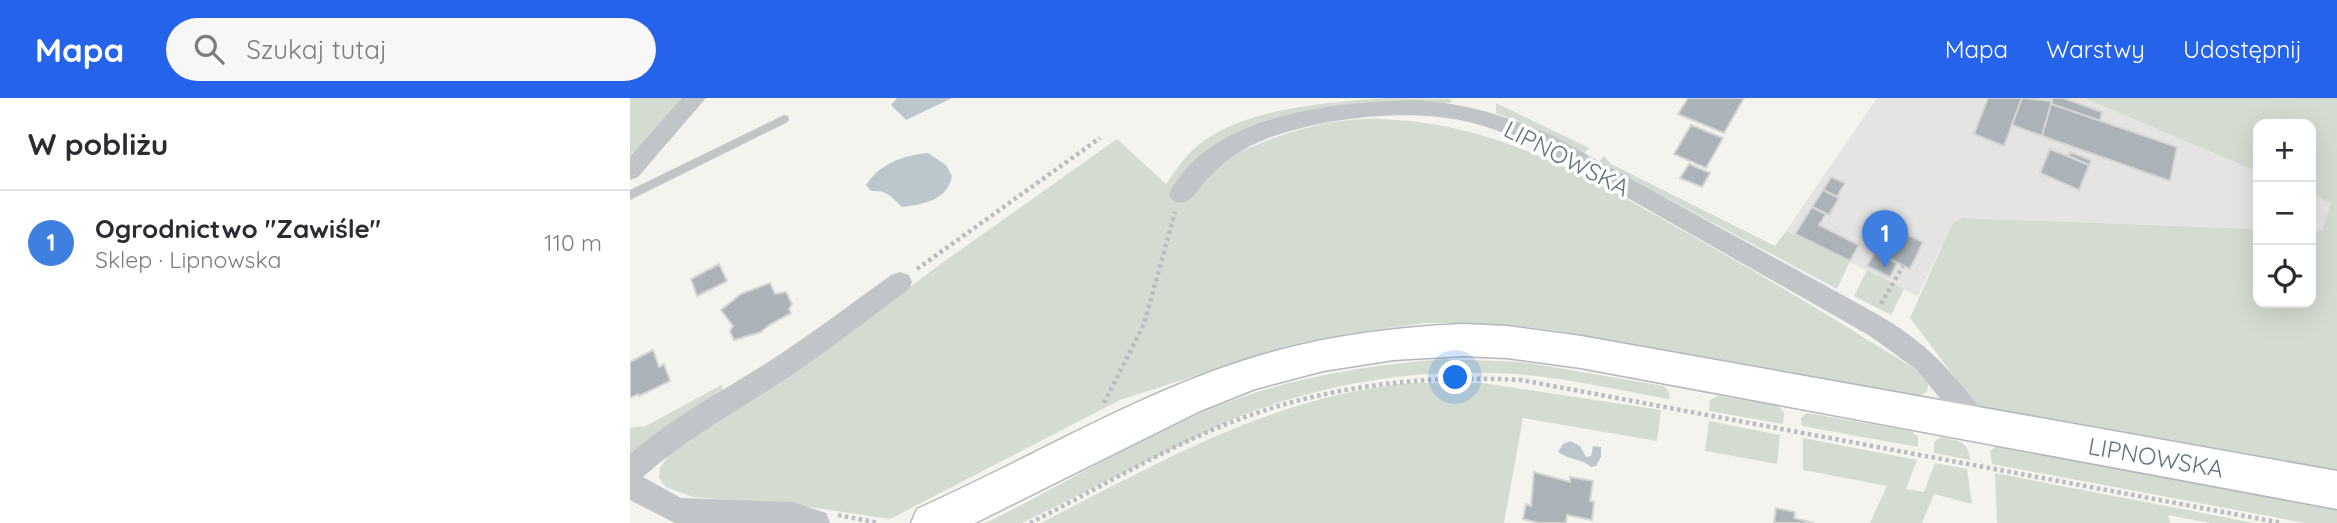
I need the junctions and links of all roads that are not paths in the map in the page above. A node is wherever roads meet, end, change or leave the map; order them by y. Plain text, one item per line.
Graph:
1 (695, 98) edge
2 (784, 119) dead end
3 (630, 171) edge
4 (630, 194) edge
5 (1180, 194) road end
6 (900, 282) road end
7 (1976, 424) junction
8 (630, 471) edge
9 (630, 483) edge
10 (2337, 490) edge
11 (816, 523) edge
12 (930, 523) edge

1 - 3 street
2 - 4 lane
5 - 7 street, LIPNOWSKA
6 - 8 street
7 - 10 main road, LIPNOWSKA
7 - 12 main road, LIPNOWSKA
9 - 11 street

